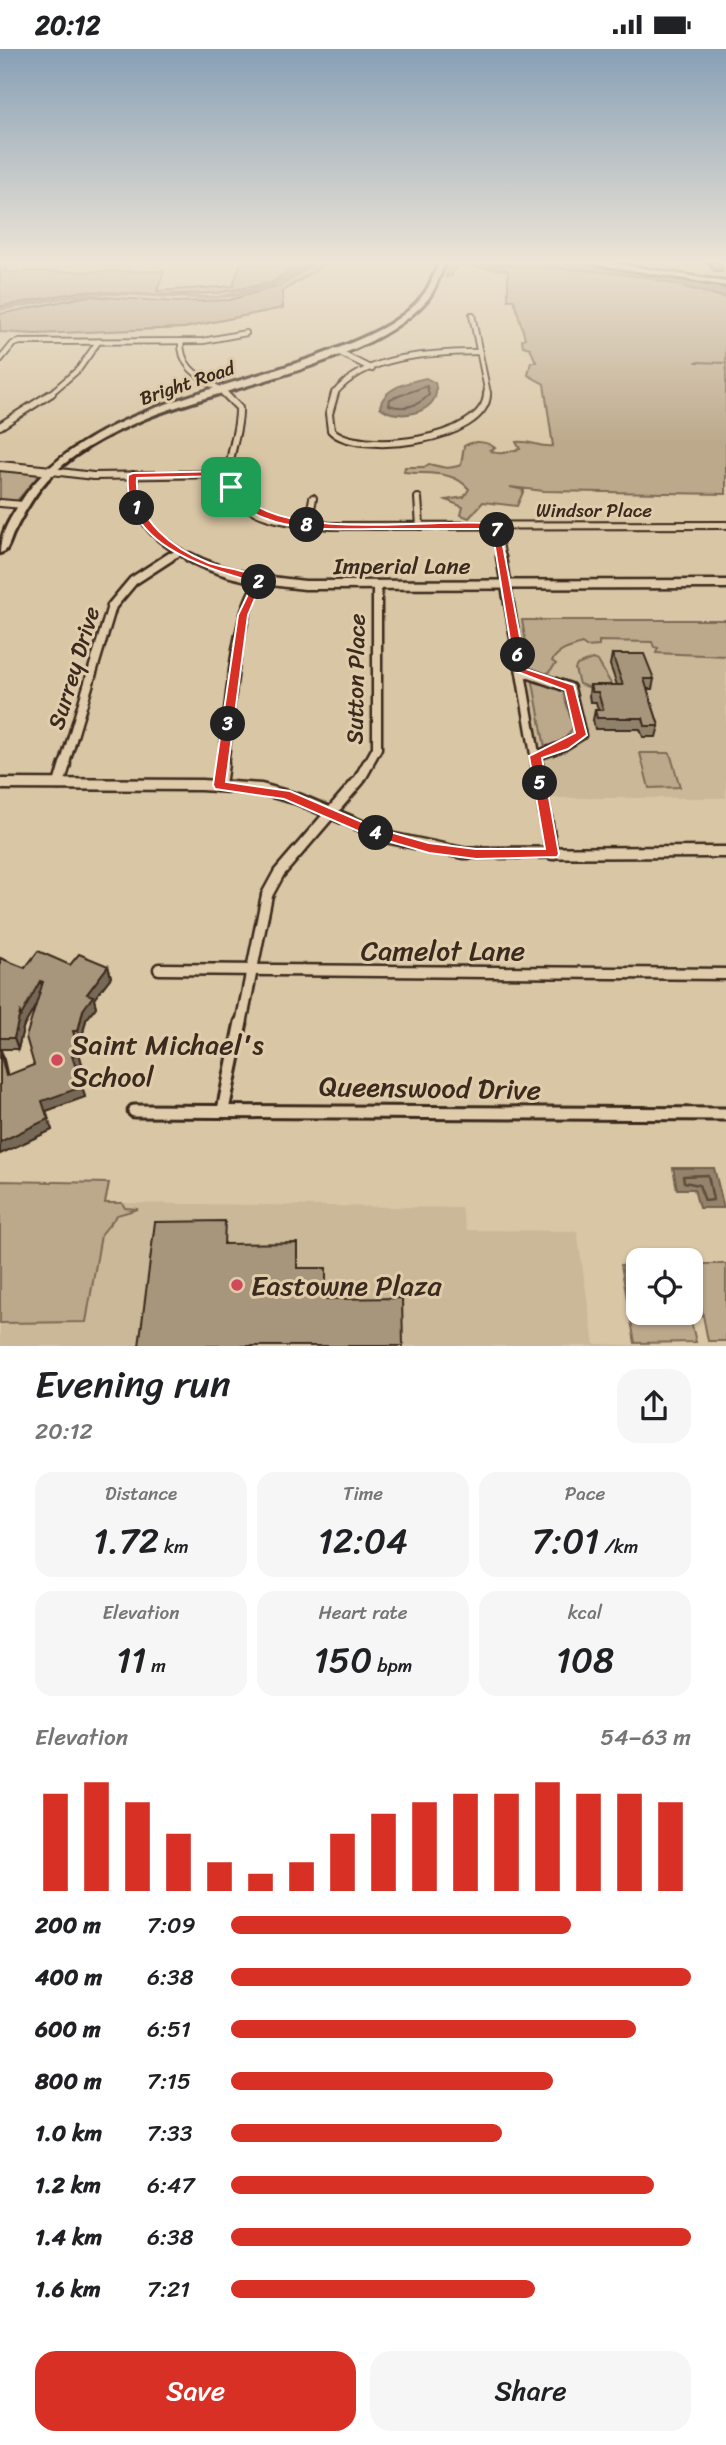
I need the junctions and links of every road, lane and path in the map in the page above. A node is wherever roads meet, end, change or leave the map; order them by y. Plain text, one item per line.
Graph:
1 (395, 323) edge
2 (474, 323) edge
3 (246, 333) dead end
4 (181, 341) junction
5 (98, 342) junction
6 (337, 351) junction
7 (480, 352) junction
8 (0, 360) edge
9 (372, 369) junction
10 (219, 390) junction
11 (1, 424) edge
12 (0, 466) edge
13 (52, 471) junction
14 (229, 474) junction
15 (133, 475) junction
16 (313, 498) dead end
17 (418, 498) dead end
18 (0, 503) edge
19 (23, 505) junction
20 (308, 525) junction
21 (726, 525) edge
22 (420, 526) junction
23 (496, 526) junction
24 (1, 544) edge
25 (180, 552) junction
26 (261, 581) junction
27 (377, 585) junction
28 (506, 585) junction
29 (726, 585) edge
30 (521, 671) junction
31 (536, 756) junction
32 (0, 784) edge
33 (60, 784) junction
34 (220, 785) junction
35 (330, 813) junction
36 (726, 852) edge
37 (552, 854) junction
38 (159, 969) dead end
39 (250, 971) junction
40 (726, 974) edge
41 (223, 1110) junction
42 (134, 1111) dead end
43 (726, 1114) edge

1 - 6 main road, Bright Road
2 - 7 street
3 - 4 street
4 - 5 street
4 - 10 street
5 - 8 street
5 - 11 street
6 - 9 street
6 - 10 main road, Bright Road
7 - 9 street
7 - 9 street
10 - 13 main road, Bright Road
10 - 14 street
12 - 13 street
13 - 15 street
13 - 19 main road, Bright Road
14 - 15 street
14 - 20 street, Windsor Place
15 - 25 street, Imperial Lane
16 - 20 street
17 - 22 street
18 - 19 street
19 - 24 main road, Bright Road
20 - 22 street, Windsor Place
21 - 23 street, Windsor Place
22 - 23 street, Windsor Place
23 - 28 street
25 - 26 street, Imperial Lane
25 - 33 street, Surrey Drive
26 - 27 street, Imperial Lane
26 - 34 street
27 - 28 street, Imperial Lane
27 - 35 street, Sutton Place
28 - 29 street, Imperial Lane
28 - 30 street
30 - 31 street
30 - 31 street
31 - 37 street
32 - 33 street
33 - 34 street
34 - 35 street
35 - 37 street
35 - 39 street, Sutton Place
36 - 37 street
38 - 39 street, Camelot Lane
39 - 40 street, Camelot Lane
39 - 41 street, Sutton Place
41 - 42 street, Queenswood Drive
41 - 43 street, Queenswood Drive

